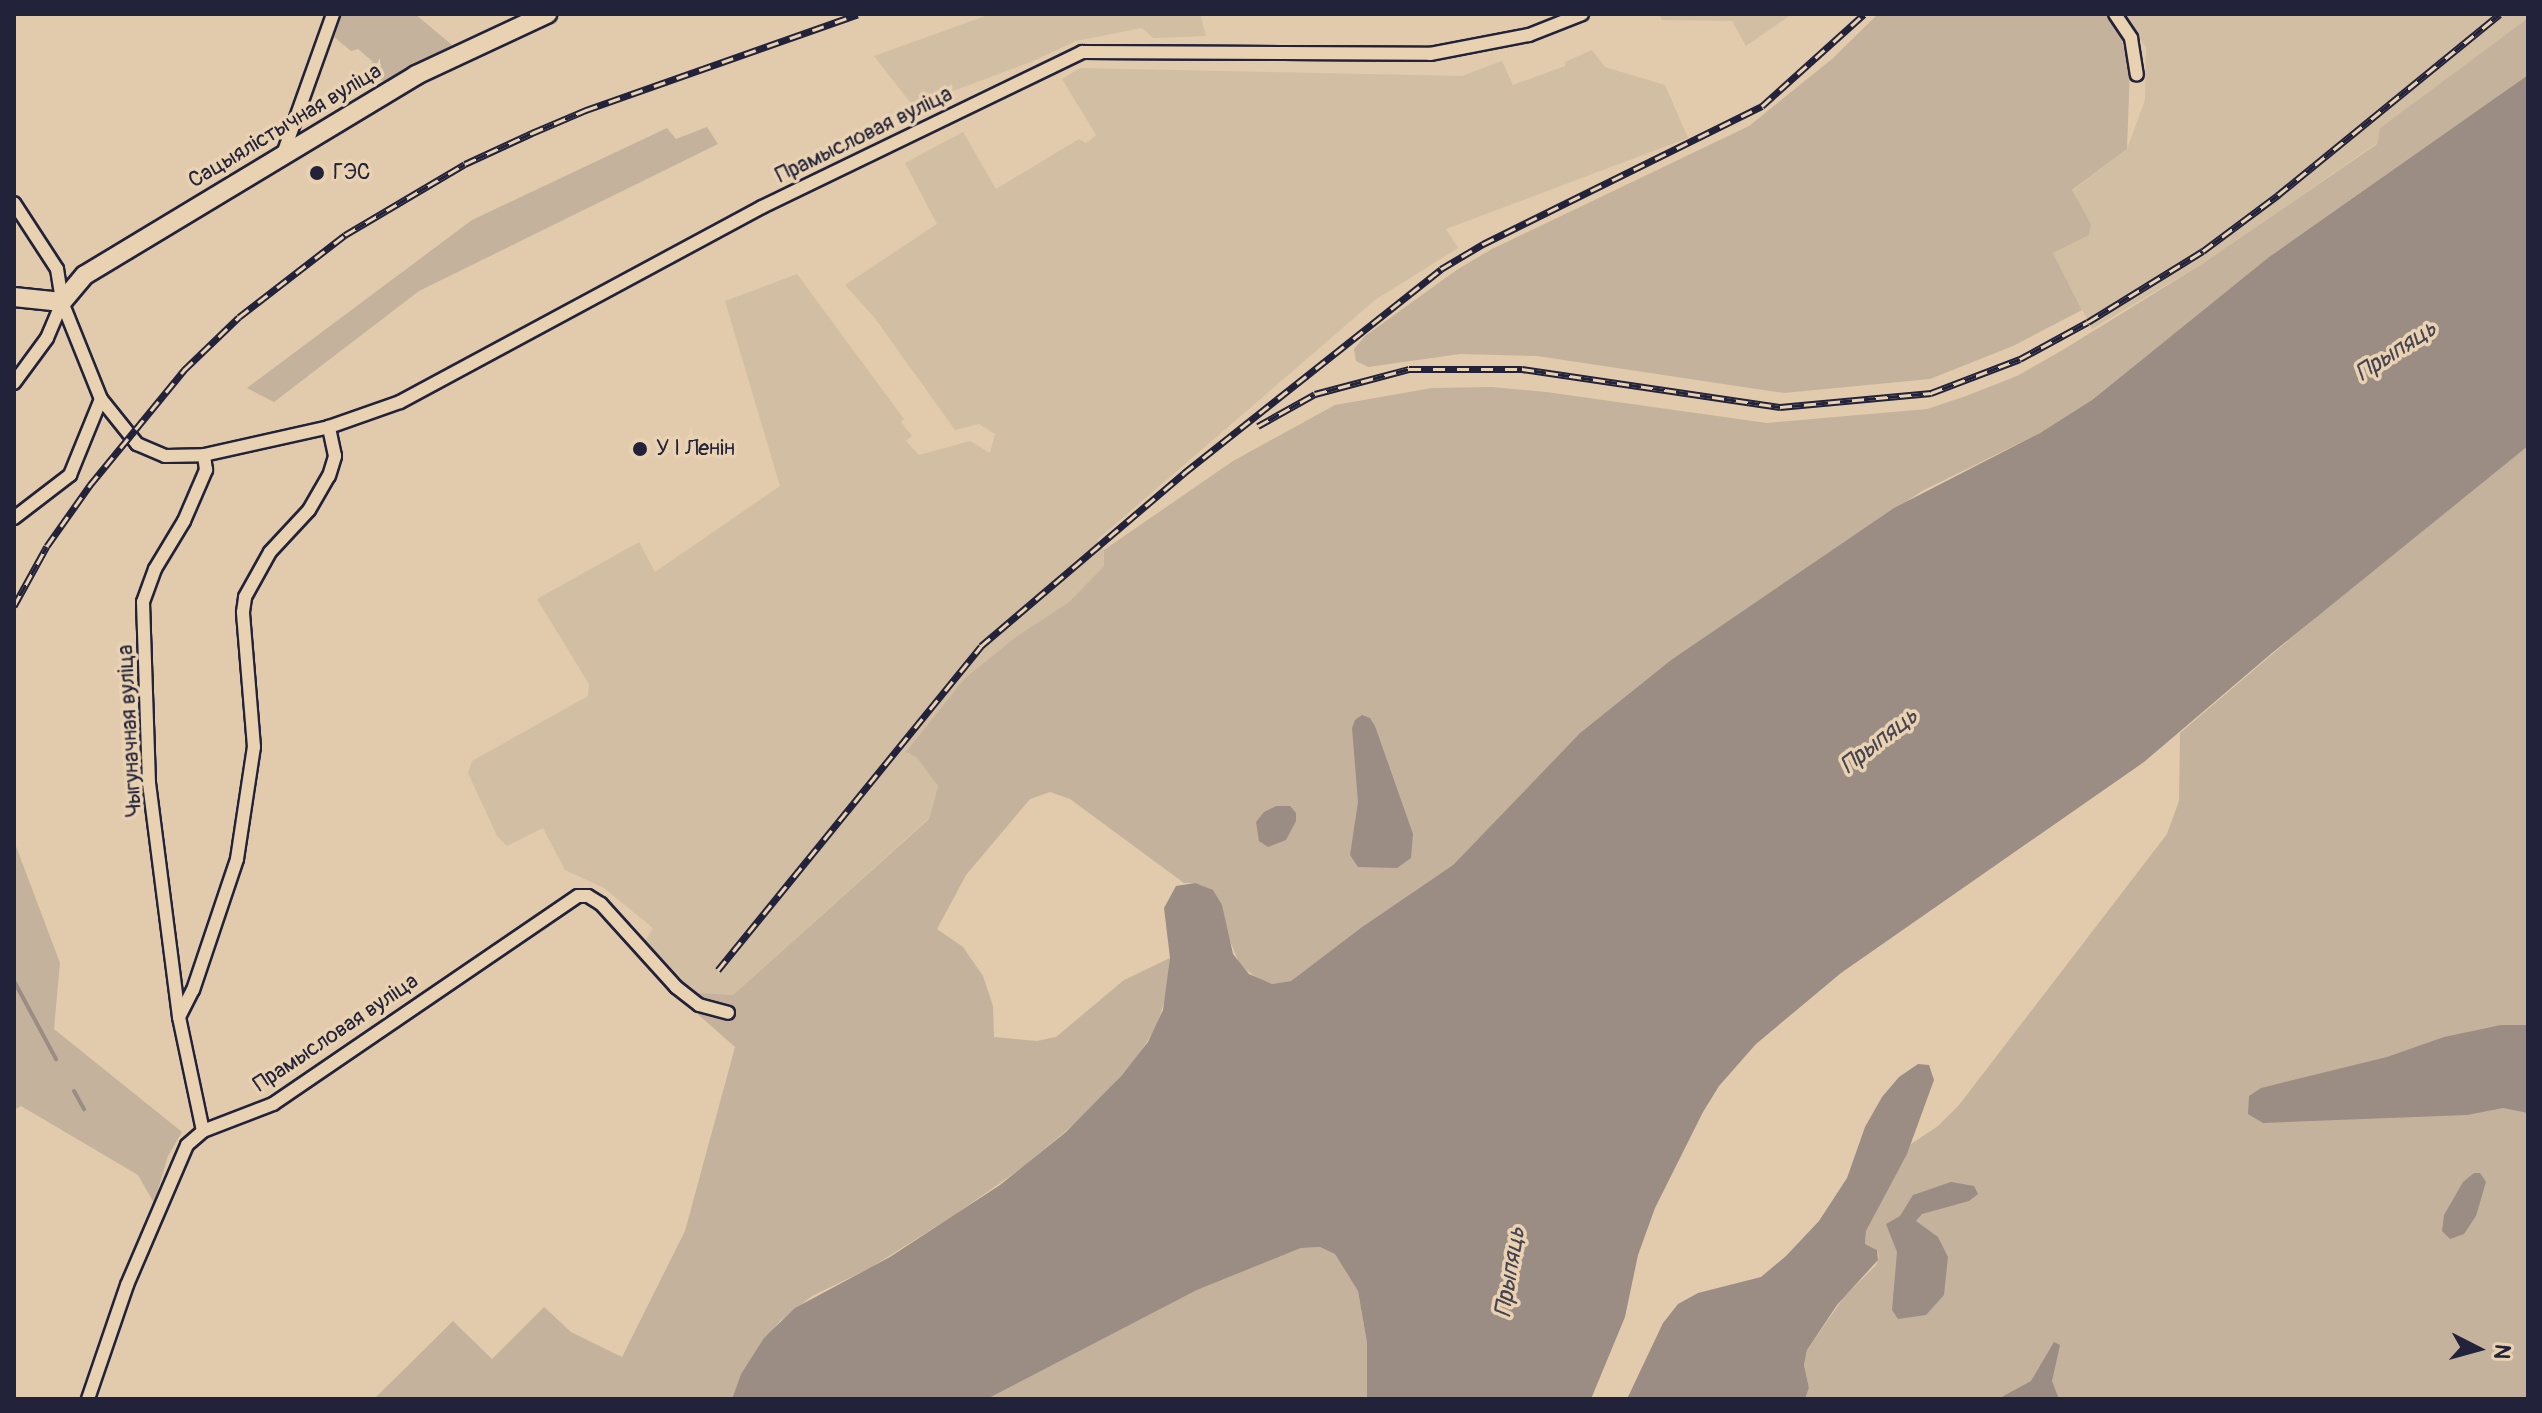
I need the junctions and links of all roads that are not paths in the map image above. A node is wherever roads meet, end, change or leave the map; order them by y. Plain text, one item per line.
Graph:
1 (333, 14) edge
2 (547, 14) edge
3 (1582, 14) edge
4 (2115, 14) edge
5 (2137, 75) dead end
6 (283, 154) junction
7 (14, 203) edge
8 (14, 297) edge
9 (62, 302) junction
10 (14, 383) edge
11 (101, 399) junction
12 (329, 427) junction
13 (204, 455) junction
14 (14, 518) edge
15 (728, 1013) dead end
16 (179, 1017) junction
17 (203, 1131) junction
18 (88, 1399) edge

1 - 6 street
2 - 6 street, Сацыялістычная вуліца
3 - 12 street, Прамысловая вуліца
4 - 5 street
6 - 9 street, Сацыялістычная вуліца
7 - 9 street, Прамысловая вуліца
8 - 9 street
9 - 10 street, Сацыялістычная вуліца
9 - 11 street, Прамысловая вуліца
11 - 13 street, Прамысловая вуліца
11 - 14 street
12 - 13 street, Прамысловая вуліца
12 - 16 street
13 - 16 street, Чыгуначная вуліца
15 - 17 street, Прамысловая вуліца
16 - 17 street, Чыгуначная вуліца
17 - 18 street

